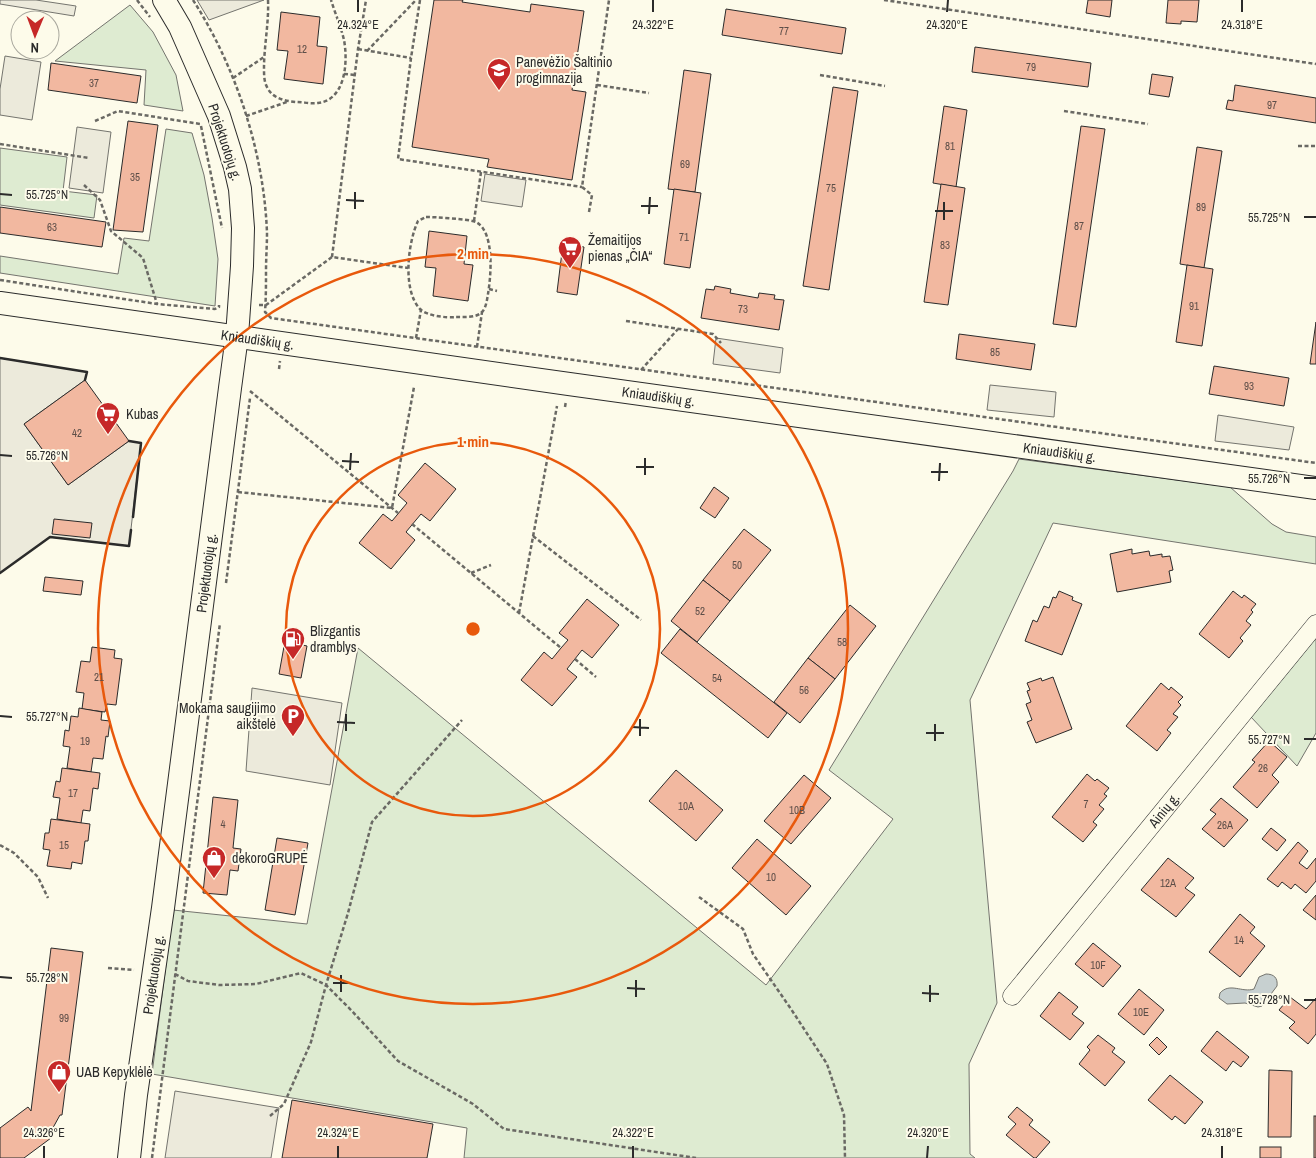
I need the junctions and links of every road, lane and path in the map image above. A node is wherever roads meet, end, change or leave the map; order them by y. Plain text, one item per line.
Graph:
1 (137, 0) edge
2 (164, 0) edge
3 (268, 0) edge
4 (331, 0) edge
5 (366, 0) edge
6 (416, 0) edge
7 (420, 0) edge
8 (609, 0) edge
9 (884, 0) edge
10 (155, 22) dead end
11 (358, 49) junction
12 (368, 51) junction
13 (264, 57) junction
14 (411, 58) junction
15 (1316, 64) edge
16 (344, 74) junction
17 (355, 75) junction
18 (820, 75) dead end
19 (233, 78) dead end
20 (597, 85) junction
21 (885, 86) dead end
22 (649, 93) dead end
23 (288, 101) junction
24 (1064, 112) dead end
25 (246, 116) dead end
26 (95, 121) dead end
27 (1148, 124) dead end
28 (0, 144) edge
29 (1298, 146) dead end
30 (1316, 146) edge
31 (89, 158) dead end
32 (481, 172) junction
33 (84, 185) dead end
34 (582, 187) junction
35 (589, 212) dead end
36 (474, 221) junction
37 (223, 229) dead end
38 (332, 257) junction
39 (408, 268) junction
40 (0, 280) edge
41 (489, 289) junction
42 (496, 291) dead end
43 (220, 301) dead end
44 (0, 303) edge
45 (157, 304) junction
46 (421, 310) junction
47 (482, 312) junction
48 (626, 321) dead end
49 (678, 329) junction
50 (237, 336) junction
51 (416, 338) junction
52 (721, 343) dead end
53 (477, 347) junction
54 (641, 370) junction
55 (414, 387) dead end
56 (557, 406) dead end
57 (1316, 462) edge
58 (1316, 488) edge
59 (238, 492) junction
60 (392, 508) junction
61 (398, 513) dead end
62 (412, 524) dead end
63 (533, 536) junction
64 (491, 566) dead end
65 (471, 573) junction
66 (225, 590) dead end
67 (520, 613) junction
68 (221, 618) dead end
69 (641, 620) dead end
70 (1316, 624) edge
71 (561, 648) dead end
72 (575, 659) dead end
73 (596, 677) dead end
74 (462, 720) dead end
75 (0, 845) edge
76 (699, 897) dead end
77 (48, 898) dead end
78 (176, 974) junction
79 (326, 985) junction
80 (1012, 996) dead end
81 (270, 1116) dead end
82 (129, 1158) edge
83 (152, 1158) edge
84 (696, 1158) edge
85 (845, 1158) edge

1 - 10 path
2 - 50 main road, Projektuotojų g.
3 - 13 path
4 - 16 path
5 - 11 path
6 - 12 path
7 - 14 path
8 - 20 path
9 - 15 path
11 - 12 path
11 - 17 path
12 - 14 path
13 - 19 path
13 - 23 path
14 - 32 path
16 - 17 path
16 - 23 path
17 - 38 path
18 - 21 path
20 - 22 path
20 - 34 path
23 - 25 path
24 - 27 path
26 - 37 path
28 - 31 path
29 - 30 path
32 - 34 path
32 - 36 path
33 - 45 path
34 - 35 path
36 - 39 path
36 - 41 path
38 - 39 path
38 - 51 path
39 - 46 path
40 - 45 path
41 - 42 path
41 - 47 path
43 - 45 path
44 - 50 main road, Kniaudiškių g.
46 - 47 path
46 - 51 path
47 - 53 path
48 - 49 path
49 - 52 path
49 - 54 path
50 - 58 main road, Kniaudiškių g.
50 - 82 main road, Projektuotojų g.
51 - 53 path
53 - 54 path
54 - 57 path
55 - 60 path
56 - 63 path
59 - 60 path
59 - 60 path
59 - 66 path
60 - 61 path
62 - 65 path
63 - 67 path
63 - 69 path
64 - 65 path
65 - 67 path
67 - 71 path
68 - 78 path
70 - 80 street, Ainių g.
72 - 73 path
74 - 79 path
75 - 77 path
76 - 85 path
78 - 79 path
78 - 83 path
79 - 81 path
79 - 84 path

